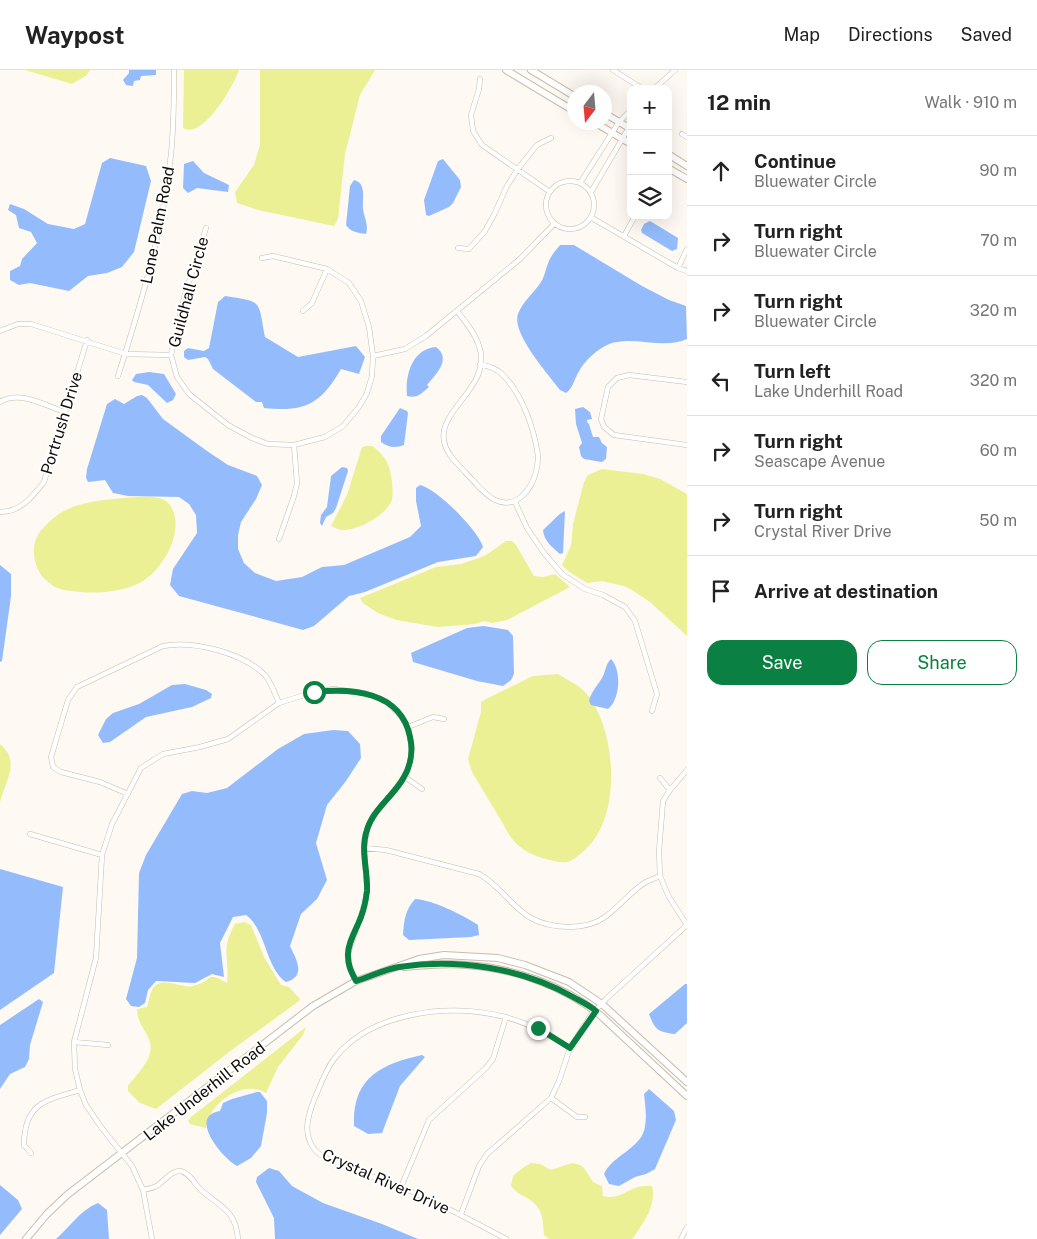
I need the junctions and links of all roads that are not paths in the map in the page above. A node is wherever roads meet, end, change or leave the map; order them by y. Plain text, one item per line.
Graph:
1 (174, 70) edge
2 (506, 70) edge
3 (531, 70) edge
4 (613, 70) edge
5 (675, 70) edge
6 (480, 79) dead end
7 (636, 85) edge
8 (658, 85) edge
9 (567, 92) edge
10 (567, 107) edge
11 (627, 114) edge
12 (612, 118) edge
13 (619, 122) junction
14 (627, 126) edge
15 (607, 130) edge
16 (628, 130) edge
17 (612, 133) junction
18 (682, 134) dead end
19 (687, 137) edge
20 (551, 138) dead end
21 (622, 139) junction
22 (627, 142) edge
23 (672, 157) edge
24 (687, 166) edge
25 (517, 170) junction
26 (672, 171) edge
27 (687, 180) edge
28 (580, 183) junction
29 (550, 192) junction
30 (591, 192) junction
31 (592, 218) junction
32 (633, 220) edge
33 (554, 224) junction
34 (206, 228) dead end
35 (624, 236) junction
36 (458, 248) dead end
37 (687, 249) edge
38 (262, 258) dead end
39 (678, 268) junction
40 (327, 269) junction
41 (687, 270) edge
42 (303, 311) dead end
43 (457, 311) junction
44 (0, 331) edge
45 (87, 340) junction
46 (126, 354) junction
47 (171, 355) junction
48 (373, 356) junction
49 (480, 364) junction
50 (118, 376) dead end
51 (687, 382) edge
52 (0, 402) edge
53 (64, 412) junction
54 (294, 445) junction
55 (687, 445) edge
56 (515, 502) junction
57 (0, 512) edge
58 (279, 538) dead end
59 (279, 703) junction
60 (652, 711) dead end
61 (444, 719) dead end
62 (408, 727) junction
63 (687, 770) edge
64 (405, 777) junction
65 (660, 778) dead end
66 (422, 790) dead end
67 (670, 790) junction
68 (128, 794) junction
69 (30, 834) dead end
70 (364, 848) junction
71 (102, 856) junction
72 (660, 876) junction
73 (687, 925) edge
74 (398, 967) junction
75 (356, 981) junction
76 (602, 1004) junction
77 (596, 1011) junction
78 (506, 1017) junction
79 (74, 1042) junction
80 (108, 1045) dead end
81 (570, 1048) junction
82 (687, 1082) edge
83 (80, 1090) junction
84 (687, 1096) edge
85 (551, 1098) junction
86 (585, 1117) dead end
87 (31, 1154) dead end
88 (123, 1154) junction
89 (401, 1187) junction
90 (143, 1190) junction
91 (461, 1214) junction
92 (687, 1227) edge
93 (26, 1239) edge
94 (152, 1239) edge
95 (238, 1239) edge
96 (506, 1239) edge
97 (681, 1239) edge

1 - 46 street, Lone Palm Road
2 - 10 street
3 - 9 street
4 - 7 street
5 - 8 street
6 - 25 street
11 - 13 street
12 - 13 street
13 - 14 street
13 - 17 street
15 - 17 street
16 - 21 street
17 - 21 street
17 - 28 street
18 - 19 street
20 - 25 street
21 - 22 street
21 - 30 street
23 - 24 street
25 - 29 street
25 - 36 street
26 - 27 street
28 - 29 street
28 - 30 street
29 - 33 street
30 - 31 street
31 - 33 street
31 - 35 street
32 - 35 street
33 - 43 street
34 - 47 street, Guildhall Circle
35 - 39 street
37 - 39 street
38 - 40 street, Guildhall Circle
39 - 41 street
40 - 42 street
40 - 48 street, Guildhall Circle
43 - 48 street
43 - 49 street
44 - 45 street, Guildhall Circle
45 - 46 street, Guildhall Circle
45 - 53 street, Portrush Drive
46 - 47 street, Guildhall Circle
46 - 50 street, Lone Palm Road
47 - 54 street, Guildhall Circle
48 - 54 street, Guildhall Circle
49 - 56 street
49 - 56 street
51 - 55 street
52 - 53 street
53 - 57 street, Portrush Drive
54 - 58 street
56 - 60 street
59 - 62 street
59 - 68 street
59 - 68 street
61 - 62 street
62 - 64 street
63 - 67 street
64 - 66 street
64 - 70 street
65 - 67 street
67 - 72 street
68 - 71 street
69 - 71 street
70 - 72 street
70 - 75 street
71 - 79 street
72 - 73 street
73 - 76 street
74 - 75 street, Lake Underhill Road
74 - 76 street, Lake Underhill Road
74 - 77 street, Lake Underhill Road
75 - 88 street, Lake Underhill Road
76 - 77 street
76 - 82 street, Lake Underhill Road
77 - 81 street
77 - 84 street, Lake Underhill Road
78 - 81 street, Crystal River Drive
78 - 89 street
78 - 89 street, Crystal River Drive
79 - 80 street
79 - 83 street
81 - 85 street
83 - 87 street
83 - 88 street
85 - 86 street
85 - 91 street
88 - 90 street
88 - 93 street, Lake Underhill Road
89 - 91 street, Crystal River Drive
90 - 94 street
90 - 95 street
91 - 96 street, Crystal River Drive
92 - 97 street

